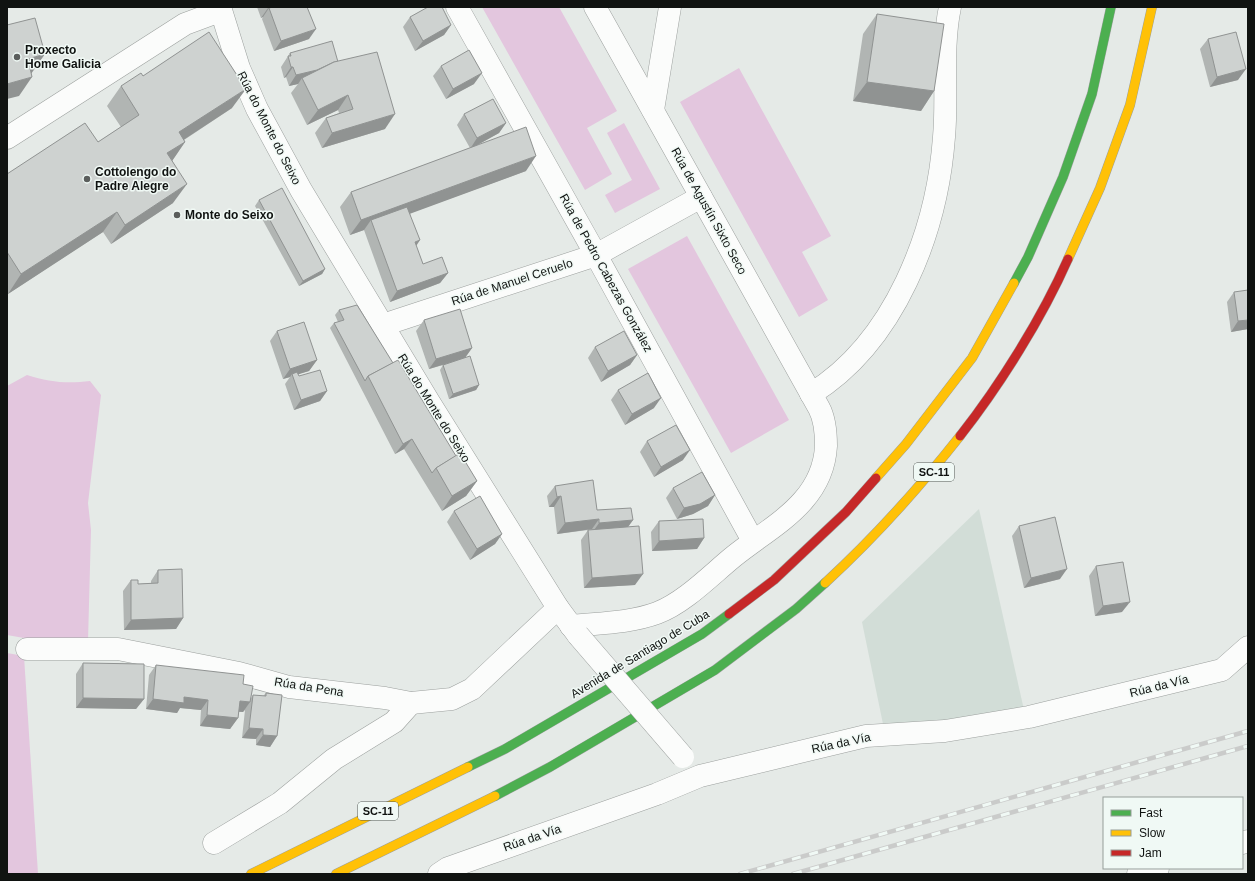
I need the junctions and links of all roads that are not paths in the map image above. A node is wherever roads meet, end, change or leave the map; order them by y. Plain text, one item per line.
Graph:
1 (457, 7) edge
2 (595, 7) edge
3 (670, 7) edge
4 (950, 7) edge
5 (1111, 7) edge
6 (1152, 7) edge
7 (220, 9) edge
8 (653, 110) junction
9 (7, 138) edge
10 (701, 197) junction
11 (596, 255) junction
12 (383, 325) junction
13 (811, 394) junction
14 (753, 541) junction
15 (569, 623) junction
16 (1248, 647) edge
17 (27, 649) dead end
18 (411, 703) junction
19 (700, 776) junction
20 (214, 843) dead end
21 (1155, 869) edge
22 (251, 874) edge
23 (336, 874) edge
24 (439, 874) edge
25 (1138, 874) edge

1 - 11 street, Rúa de Pedro Cabezas González
2 - 8 street, Rúa de Agustín Sixto Seco
3 - 8 street
4 - 13 street
5 - 22 highway, Avenida de Santiago de Cuba / SC-11
6 - 23 highway, SC-11
7 - 9 street
7 - 12 street, Rúa do Monte do Seixo
8 - 10 street, Rúa de Agustín Sixto Seco
10 - 11 street, Rúa de Manuel Ceruelo
10 - 13 street, Rúa de Agustín Sixto Seco
11 - 12 street, Rúa de Manuel Ceruelo
11 - 14 street, Rúa de Pedro Cabezas González
12 - 15 street, Rúa do Monte do Seixo
13 - 14 street, Rúa de Agustín Sixto Seco
14 - 15 street
15 - 18 street, Rúa da Pena
15 - 19 street, Rúa do Monte do Seixo, bridge
16 - 19 street, Rúa da Vía
17 - 18 street, Rúa da Pena
18 - 20 street
19 - 24 street, Rúa da Vía
21 - 25 street

